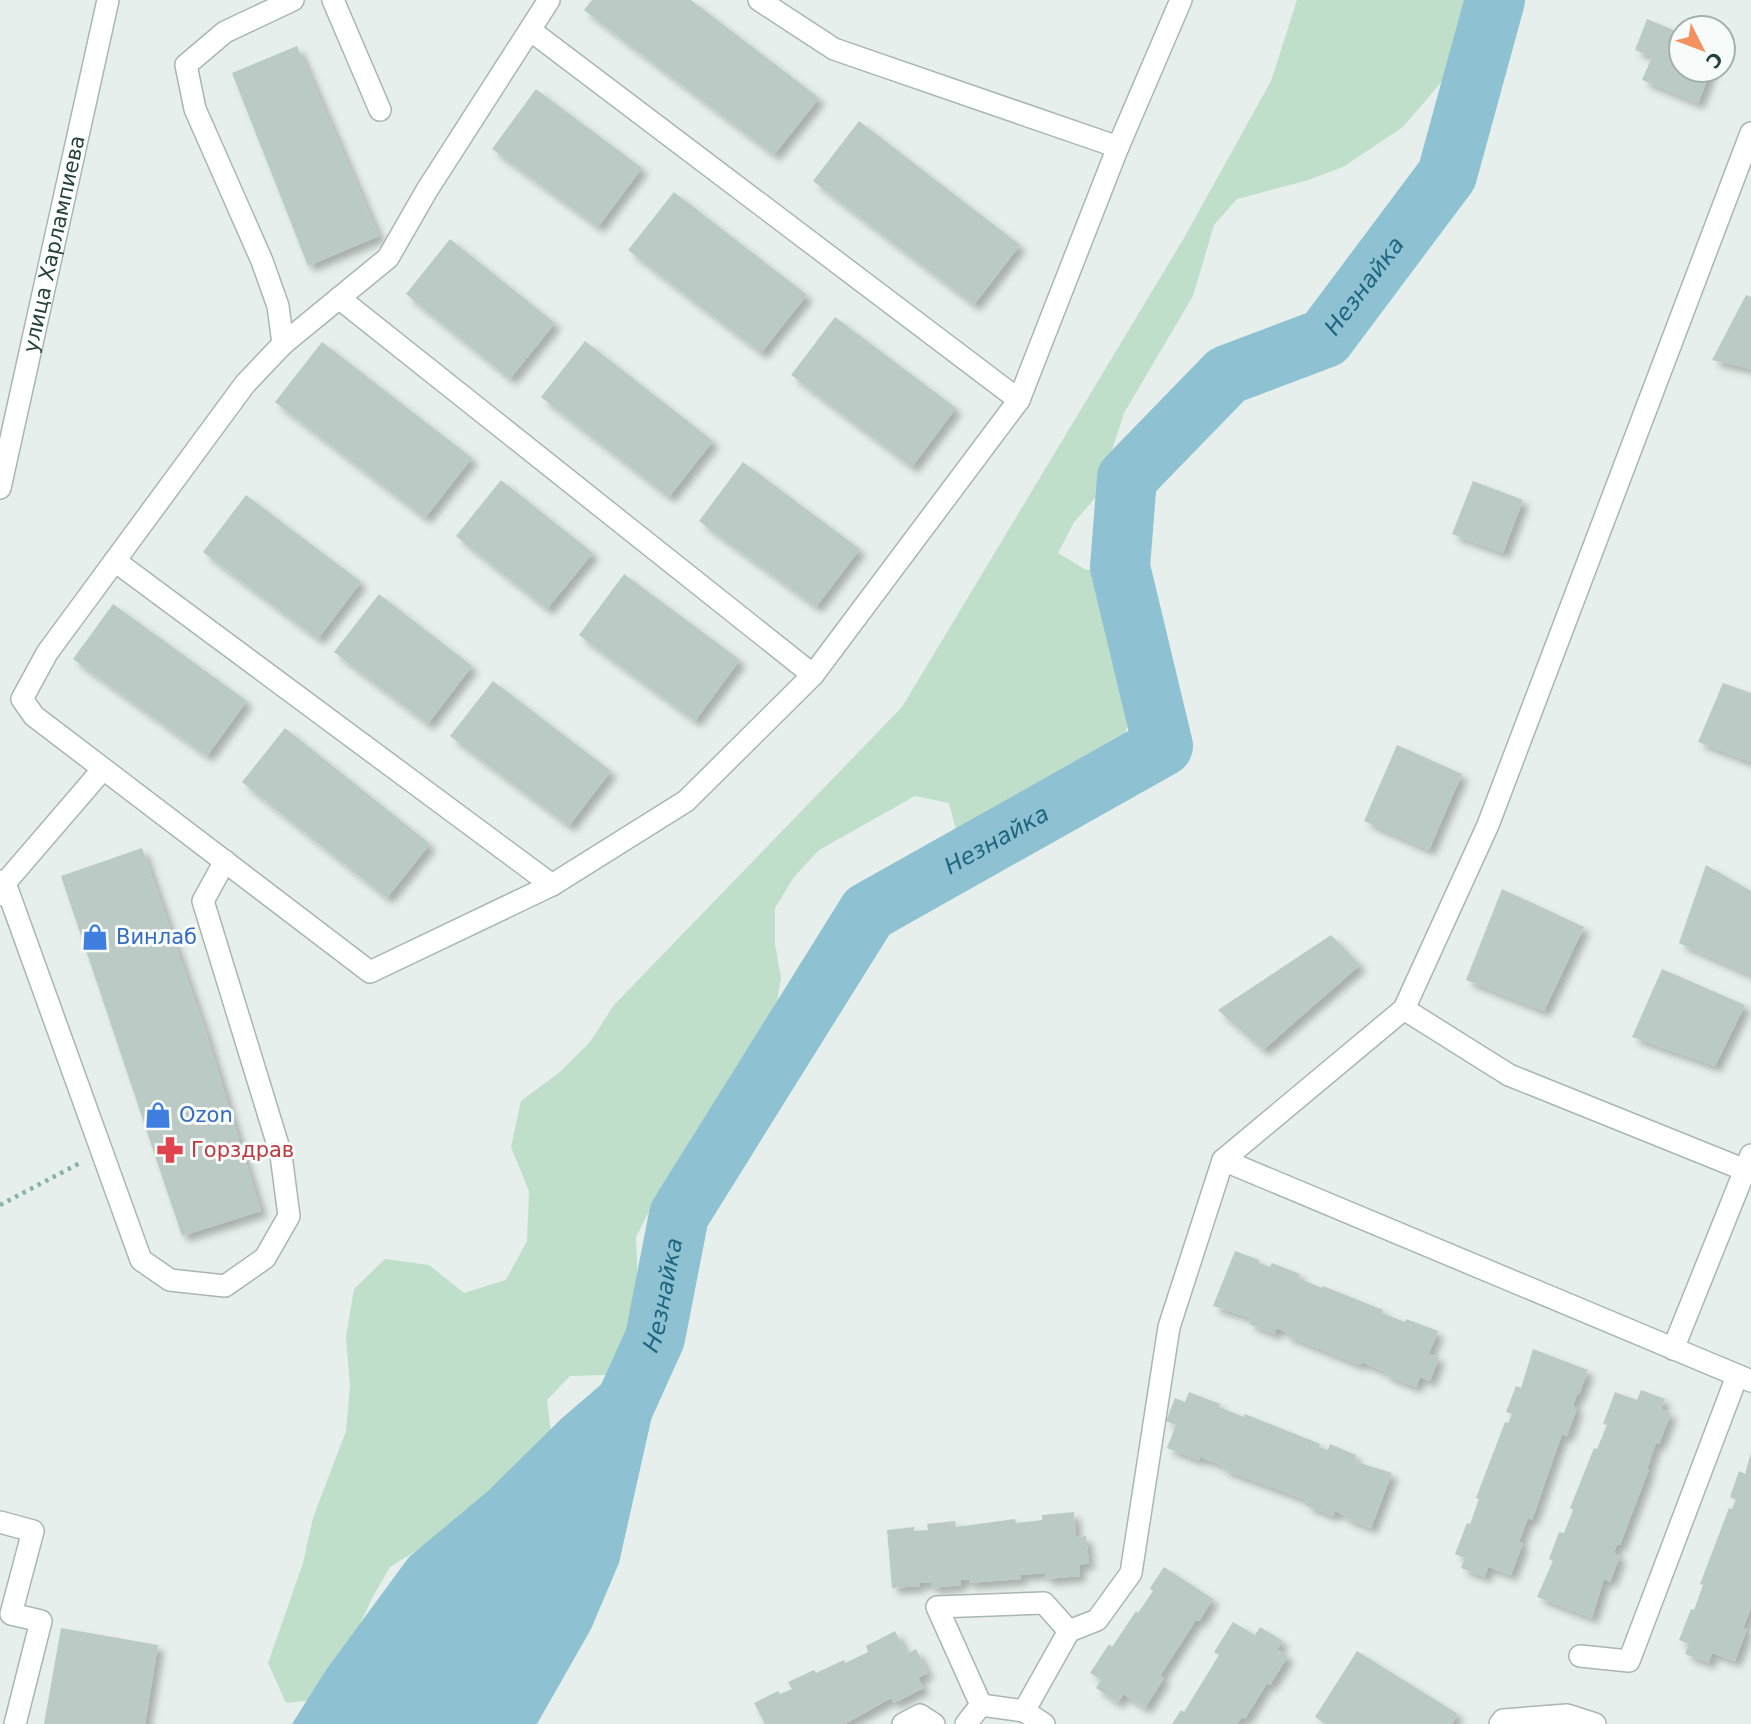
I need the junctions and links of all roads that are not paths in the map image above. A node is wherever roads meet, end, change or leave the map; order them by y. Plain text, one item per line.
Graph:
1 (108, 0) edge
2 (293, 0) edge
3 (333, 0) edge
4 (549, 0) edge
5 (759, 0) edge
6 (1181, 0) edge
7 (530, 30) junction
8 (380, 110) dead end
9 (1751, 133) edge
10 (1118, 147) junction
11 (339, 298) junction
12 (283, 344) junction
13 (1019, 400) junction
14 (0, 488) edge
15 (115, 561) junction
16 (813, 675) junction
17 (103, 769) junction
18 (225, 861) junction
19 (2, 882) edge
20 (552, 885) junction
21 (0, 909) edge
22 (1404, 1009) junction
23 (1223, 1160) junction
24 (1748, 1163) edge
25 (1673, 1349) junction
26 (1744, 1379) edge
27 (0, 1522) edge
28 (1069, 1631) junction
29 (1580, 1656) dead end
30 (981, 1706) junction
31 (1024, 1711) junction
32 (15, 1724) edge
33 (903, 1724) edge
34 (934, 1724) edge
35 (967, 1724) edge
36 (1044, 1724) edge
37 (1500, 1724) edge
38 (1595, 1724) edge

1 - 14 street, улица Харлампиева
2 - 12 street
3 - 8 street
4 - 7 street
5 - 10 street
6 - 10 street
7 - 11 street
7 - 13 street
9 - 22 street
10 - 13 street
11 - 12 street
11 - 16 street
12 - 15 street
13 - 16 street
15 - 17 street
15 - 20 street
16 - 20 street
17 - 18 street
17 - 19 street
18 - 19 street
18 - 20 street
19 - 21 street
22 - 23 street
22 - 24 street
23 - 25 street
23 - 28 street
24 - 25 street
25 - 26 street
26 - 29 street
27 - 32 street
28 - 30 street
28 - 31 street
30 - 31 street
30 - 35 street
31 - 36 street
33 - 34 street
37 - 38 street

